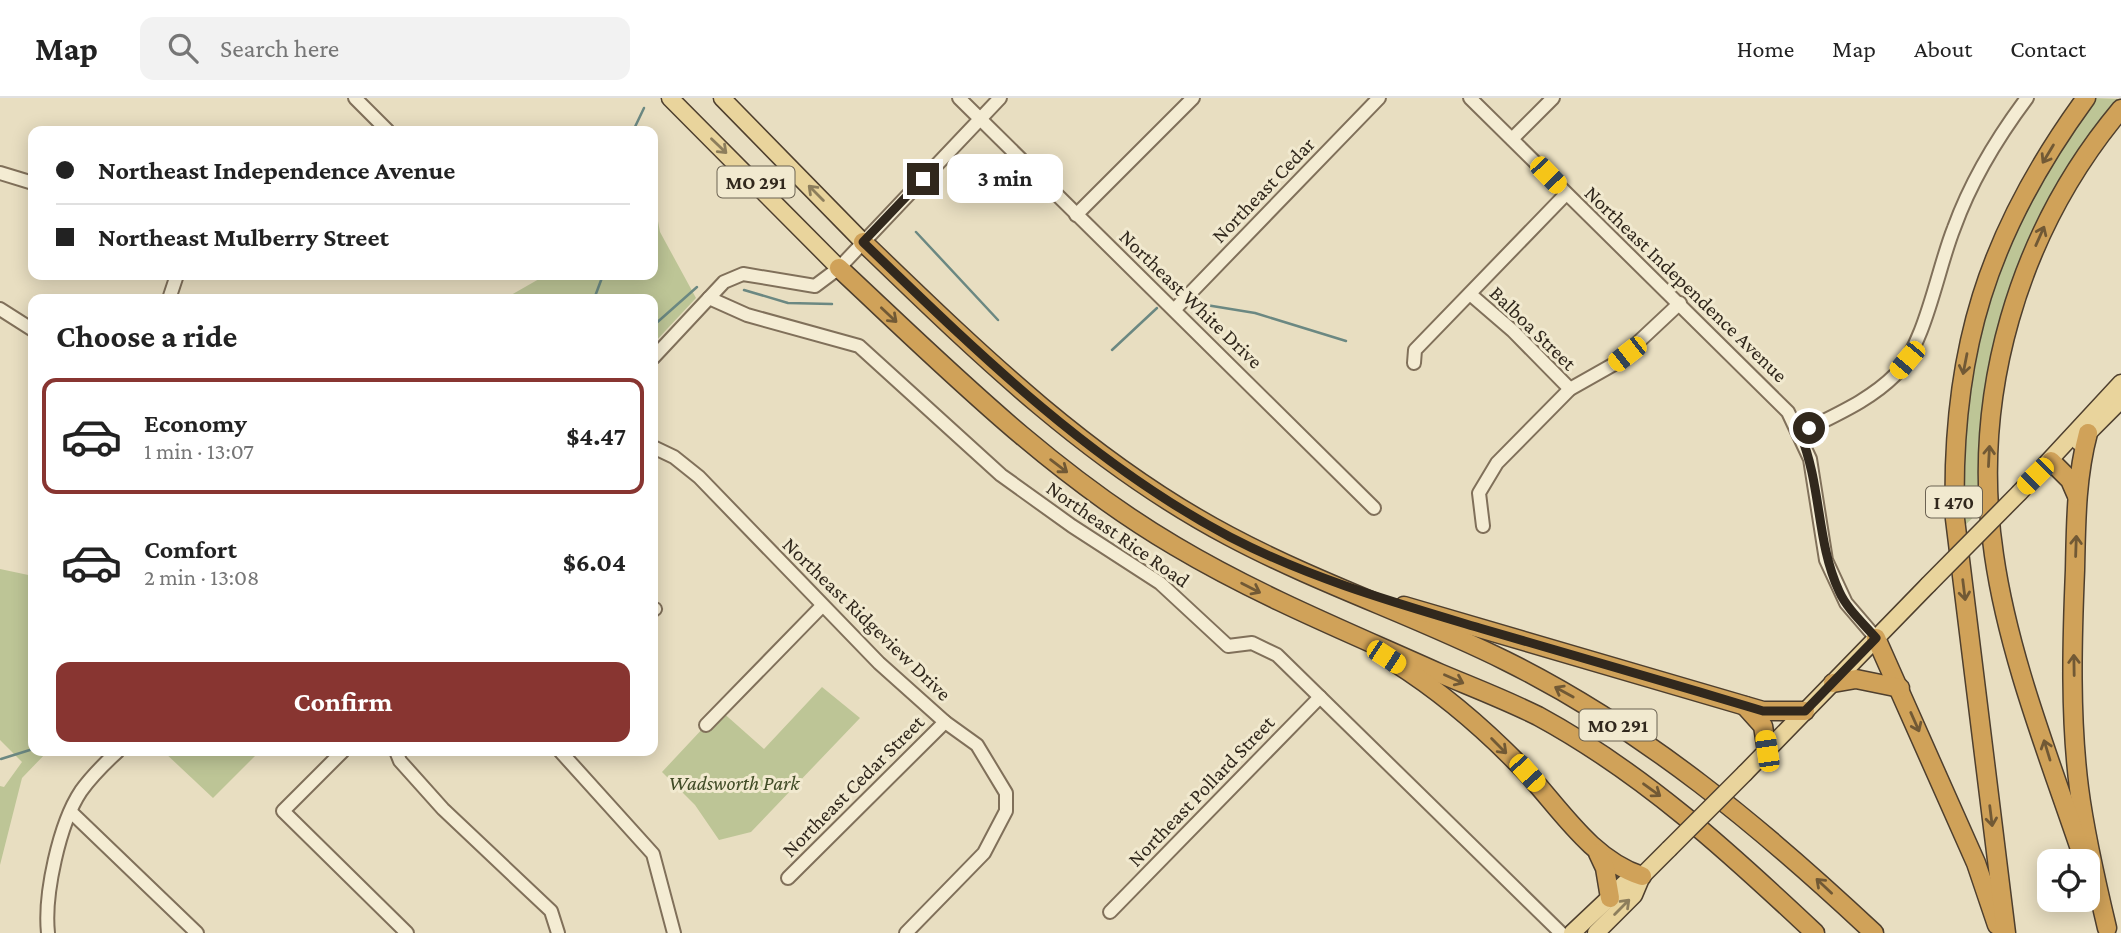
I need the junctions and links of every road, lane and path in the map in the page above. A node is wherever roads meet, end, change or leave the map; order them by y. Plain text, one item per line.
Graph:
1 (355, 98) edge
2 (670, 98) edge
3 (722, 98) edge
4 (959, 98) edge
5 (1000, 98) edge
6 (1193, 98) edge
7 (1379, 98) edge
8 (1470, 98) edge
9 (1553, 98) edge
10 (2027, 98) edge
11 (2087, 98) edge
12 (2121, 109) edge
13 (980, 119) junction
14 (383, 126) edge
15 (1512, 139) junction
16 (0, 173) edge
17 (28, 181) edge
18 (1566, 194) junction
19 (1076, 215) junction
20 (863, 242) junction
21 (839, 268) junction
22 (1470, 294) junction
23 (709, 298) junction
24 (1680, 303) junction
25 (0, 309) edge
26 (1175, 310) junction
27 (28, 327) edge
28 (658, 353) edge
29 (1414, 363) dead end
30 (2121, 383) edge
31 (1570, 389) junction
32 (2121, 400) edge
33 (1800, 433) junction
34 (2088, 433) junction
35 (658, 449) edge
36 (2051, 461) junction
37 (2077, 496) junction
38 (1374, 508) dead end
39 (1483, 526) dead end
40 (1322, 580) junction
41 (822, 606) junction
42 (1347, 632) junction
43 (1876, 638) junction
44 (1833, 683) junction
45 (1900, 688) junction
46 (1320, 697) junction
47 (1744, 705) junction
48 (1805, 711) junction
49 (945, 722) junction
50 (706, 725) dead end
51 (1767, 751) junction
52 (113, 756) edge
53 (338, 756) edge
54 (398, 756) edge
55 (565, 756) edge
56 (71, 812) junction
57 (2080, 849) edge
58 (1597, 850) junction
59 (1642, 876) junction
60 (788, 878) dead end
61 (1609, 898) junction
62 (2100, 907) edge
63 (1110, 912) dead end
64 (2108, 931) edge
65 (48, 933) edge
66 (197, 933) edge
67 (407, 933) edge
68 (558, 933) edge
69 (674, 933) edge
70 (906, 933) edge
71 (1562, 933) edge
72 (1572, 933) edge
73 (1597, 933) edge
74 (1815, 933) edge
75 (1874, 933) edge
76 (2000, 933) edge
77 (2006, 933) edge

1 - 14 street
2 -> 21 main road, MO 291
20 -> 3 main road, MO 291
4 - 13 street, Northeast White Drive
5 - 13 street
6 - 19 street
7 - 26 street, Northeast Cedar
8 - 15 street, Northeast Independence Avenue
9 - 15 street
10 - 33 street
11 -> 77 highway, I 470
57 -> 12 highway, I 470
13 - 19 street, Northeast White Drive
13 - 20 street
15 - 18 street, Northeast Independence Avenue
16 - 17 street
18 - 22 street
18 - 24 street, Northeast Independence Avenue
19 - 26 street, Northeast White Drive
20 - 21 street
20 - 40 highway, MO 291
21 - 23 street
21 -> 42 highway, MO 291
22 - 29 street
22 - 31 street, Balboa Street
23 - 28 street
23 - 46 street, Northeast Rice Road
24 - 31 street
24 - 33 street, Northeast Independence Avenue
25 - 27 street
26 - 38 street, Northeast White Drive
30 - 36 main road
31 - 39 street
32 - 34 main road
33 - 43 street, Northeast Independence Avenue
34 - 36 main road
34 - 37 highway
35 - 41 street, Northeast Ridgeview Drive
36 - 37 highway
36 - 43 main road, bridge
64 -> 37 highway
40 - 47 highway
75 -> 40 highway, MO 291
41 - 49 street, Northeast Ridgeview Drive
41 - 50 street
42 -> 58 highway
42 -> 74 highway, MO 291
43 - 44 main road
43 - 45 highway
44 - 45 highway
44 - 48 main road
45 -> 76 highway
46 - 63 street, Northeast Pollard Street
46 - 71 street, Northeast Rice Road
47 - 48 highway
47 - 51 highway
48 - 51 main road
49 - 60 street, Northeast Cedar Street
49 - 70 street, Northeast Ridgeview Drive
51 - 59 main road, bridge
52 - 56 street
53 - 67 street
54 - 68 street
55 - 69 street
56 - 65 street
56 - 66 street
58 - 59 highway
58 - 61 highway
59 - 61 main road
73 -> 59 main road
61 - 72 main road
62 - 64 highway

